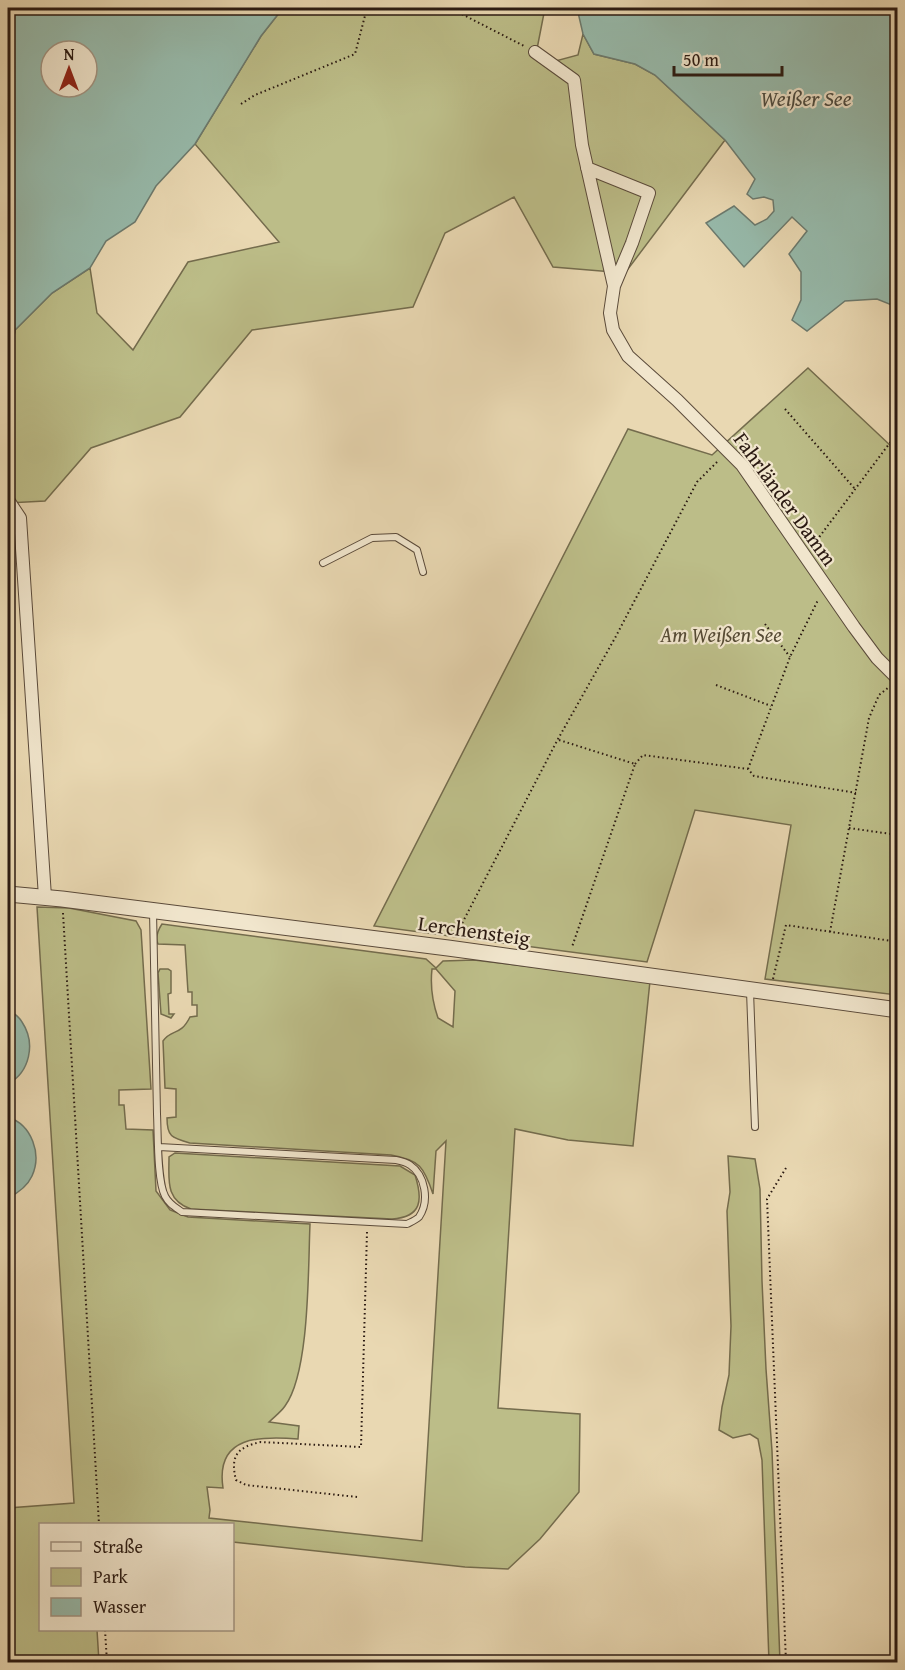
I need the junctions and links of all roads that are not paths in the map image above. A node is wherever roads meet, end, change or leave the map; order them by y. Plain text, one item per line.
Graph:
1 (535, 52) road end
2 (587, 168) junction
3 (614, 286) junction
4 (8, 500) edge
5 (323, 563) dead end
6 (423, 572) dead end
7 (897, 679) edge
8 (8, 894) edge
9 (45, 897) junction
10 (153, 911) junction
11 (750, 990) junction
12 (897, 1010) edge
13 (755, 1128) dead end
14 (159, 1147) junction

1 - 2 street, Fahrländer Damm
2 - 3 street, Fahrländer Damm
2 - 3 street, Fahrländer Damm
3 - 7 street, Fahrländer Damm
4 - 9 street
5 - 6 lane
8 - 9 street, Lerchensteig
9 - 10 street, Lerchensteig
10 - 11 street, Lerchensteig
10 - 14 lane
11 - 12 street, Lerchensteig
11 - 13 lane
14 - 14 lane

